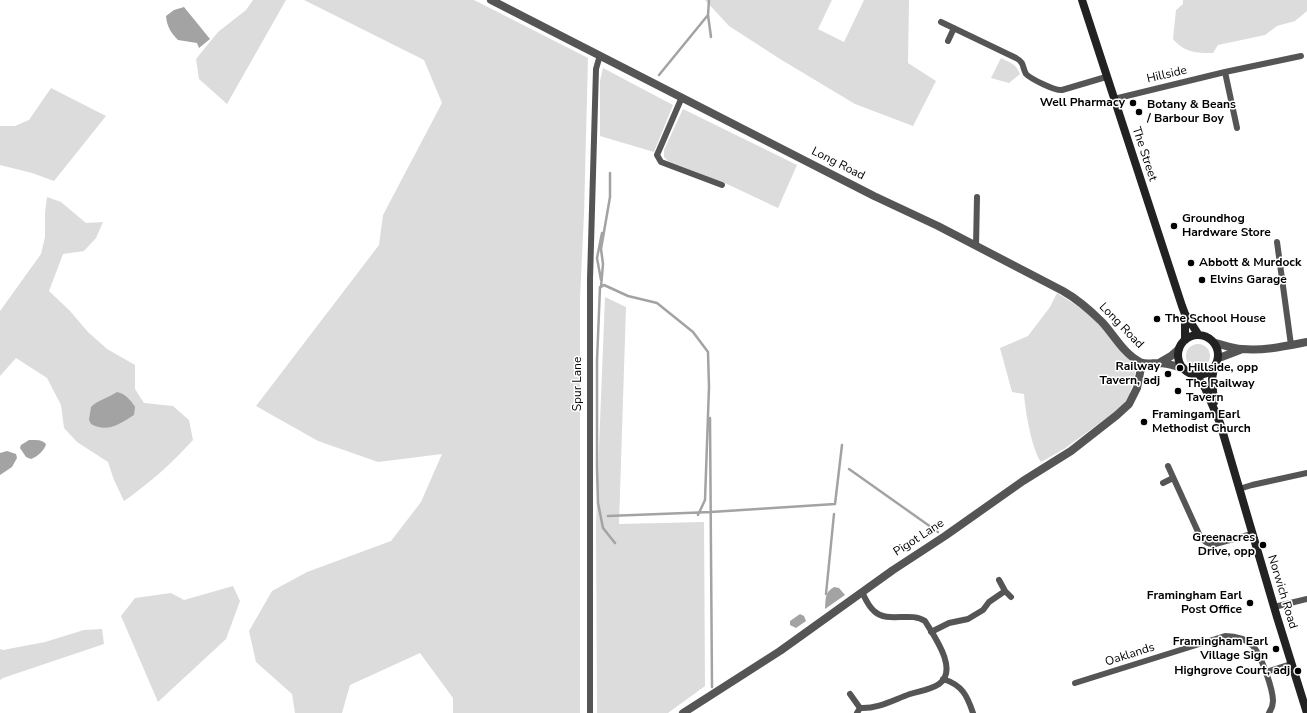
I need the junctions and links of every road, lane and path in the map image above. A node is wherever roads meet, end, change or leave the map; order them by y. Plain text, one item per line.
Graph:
1 (491, 0) edge
2 (1082, 0) edge
3 (941, 22) dead end
4 (954, 28) junction
5 (948, 42) dead end
6 (600, 55) junction
7 (1301, 56) dead end
8 (1225, 72) junction
9 (1106, 77) junction
10 (682, 97) junction
11 (1114, 99) junction
12 (1237, 128) dead end
13 (722, 185) dead end
14 (976, 197) dead end
15 (1277, 242) dead end
16 (976, 246) junction
17 (1185, 314) junction
18 (1198, 334) junction
19 (1185, 340) junction
20 (1307, 342) edge
21 (1215, 343) junction
22 (1291, 345) junction
23 (1179, 349) junction
24 (1241, 350) junction
25 (1219, 358) junction
26 (1142, 363) junction
27 (1159, 363) junction
28 (1183, 368) junction
29 (1214, 368) junction
30 (1196, 375) junction
31 (1214, 409) junction
32 (1168, 466) dead end
33 (1307, 473) edge
34 (1173, 478) junction
35 (1163, 483) dead end
36 (1239, 489) junction
37 (1252, 534) junction
38 (999, 580) dead end
39 (1005, 591) junction
40 (862, 592) junction
41 (1011, 597) dead end
42 (1307, 599) edge
43 (1274, 607) junction
44 (931, 632) junction
45 (1291, 664) junction
46 (1266, 672) junction
47 (943, 679) junction
48 (1075, 683) dead end
49 (850, 694) dead end
50 (859, 711) edge
51 (590, 713) edge
52 (683, 713) edge
53 (973, 713) edge
54 (1269, 713) edge
55 (1306, 713) edge

1 - 6 street, Long Road
2 - 9 main road, The Street
3 - 4 street
4 - 5 street
4 - 9 street
6 - 10 street, Long Road
6 - 51 street, Spur Lane
7 - 8 street, Hillside
8 - 11 street, Hillside
8 - 12 street
9 - 11 main road, The Street
10 - 13 street
10 - 16 street, Long Road
11 - 17 main road, The Street
14 - 16 street
15 - 22 street
16 - 26 street, Long Road
17 - 18 main road, The Street
17 - 19 main road, The Street
18 - 19 main road
18 - 21 main road, The Street
19 - 23 main road
20 - 22 street
21 - 24 street
21 - 25 main road
22 - 24 street
23 - 27 street
23 - 28 main road
24 - 25 street
25 - 29 main road
26 - 27 street, Long Road
26 - 40 street, Pigot Lane
27 - 28 street, Long Road
28 - 30 main road
29 - 30 main road
29 - 31 main road, Norwich Road
30 - 31 main road, Norwich Road
31 - 36 main road, Norwich Road
32 - 34 street
33 - 36 street
34 - 35 street
34 - 37 street
36 - 37 main road, Norwich Road
37 - 43 main road, Norwich Road
38 - 39 street
39 - 41 street
39 - 44 street
40 - 44 street
40 - 52 street, Pigot Lane
42 - 43 street
43 - 45 main road, Norwich Road
44 - 47 street
45 - 46 street
45 - 55 main road, Norwich Road
46 - 48 street, Oaklands
46 - 54 street, Oaklands
47 - 50 street
47 - 53 street
49 - 50 street

